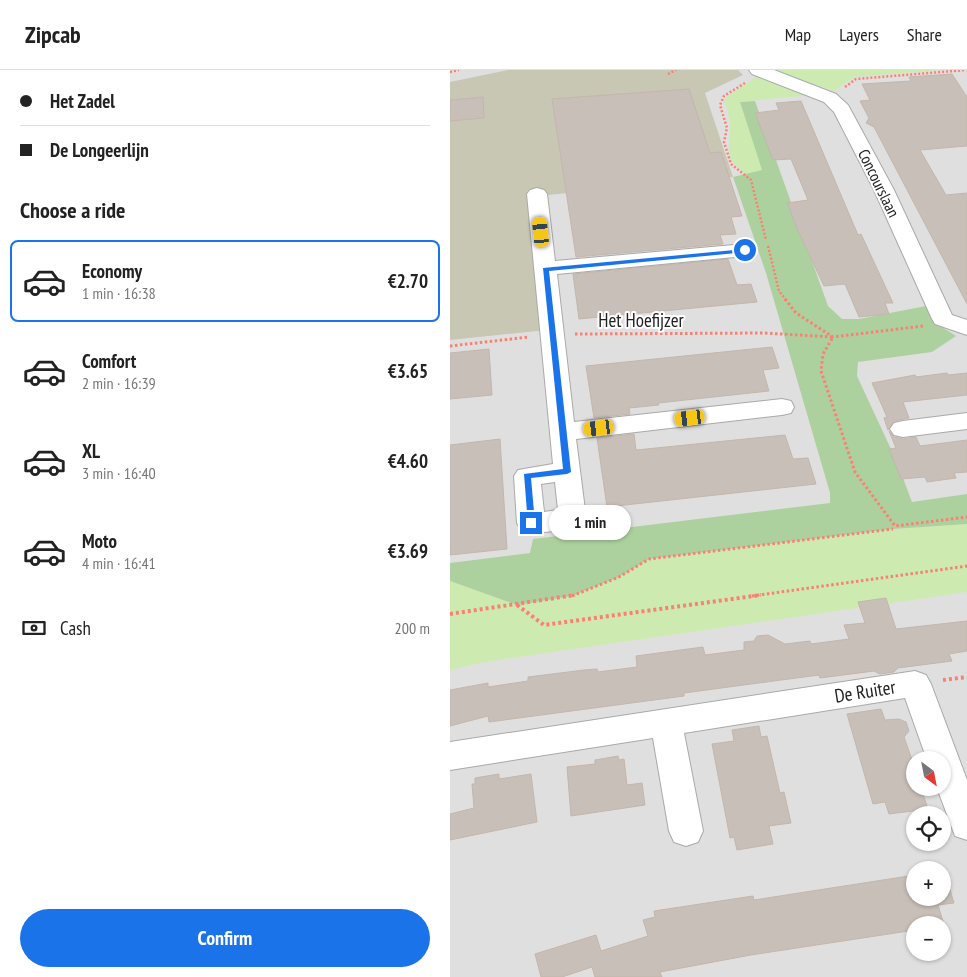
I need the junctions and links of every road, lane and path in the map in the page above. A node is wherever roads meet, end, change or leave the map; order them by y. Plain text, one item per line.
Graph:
1 (459, 70) edge
2 (676, 70) edge
3 (966, 70) edge
4 (760, 71) edge
5 (450, 72) edge
6 (668, 74) dead end
7 (830, 98) junction
8 (537, 194) dead end
9 (745, 250) dead end
10 (545, 269) junction
11 (923, 326) dead end
12 (967, 328) edge
13 (552, 334) junction
14 (833, 337) junction
15 (450, 346) edge
16 (782, 407) dead end
17 (967, 421) edge
18 (903, 429) dead end
19 (563, 432) junction
20 (567, 472) dead end
21 (967, 517) edge
22 (893, 529) dead end
23 (967, 566) edge
24 (518, 605) junction
25 (450, 614) edge
26 (666, 721) junction
27 (450, 756) edge
28 (967, 825) edge
29 (686, 831) dead end

1 - 5 path
2 - 6 path
3 - 7 path
4 - 7 street, Concourslaan
4 - 14 path
7 - 12 street, Concourslaan
8 - 10 street
9 - 10 street
10 - 13 street
11 - 14 path, Het Hoefijzer
13 - 14 path, Het Hoefijzer
13 - 15 path, Het Hoefijzer
13 - 19 street
14 - 21 path
16 - 19 street
17 - 18 street
19 - 20 street
22 - 24 path
23 - 24 path
24 - 25 path
26 - 27 street, De Ruiter
26 - 28 street, De Ruiter
26 - 29 street

